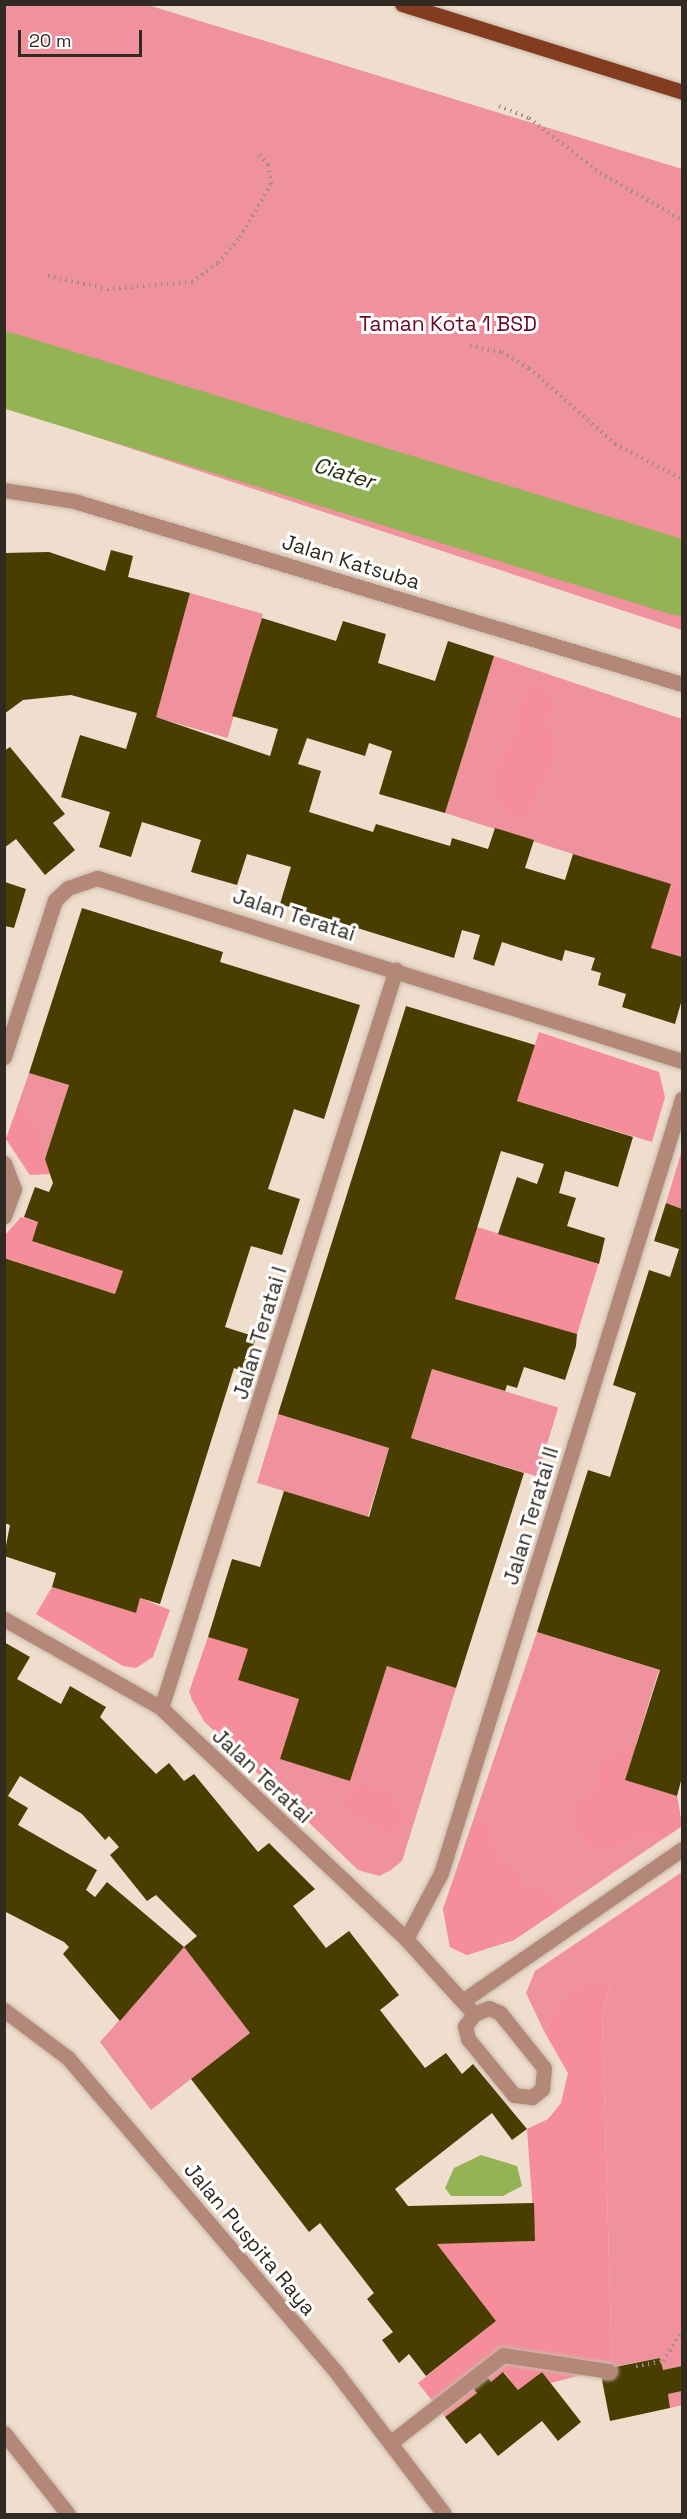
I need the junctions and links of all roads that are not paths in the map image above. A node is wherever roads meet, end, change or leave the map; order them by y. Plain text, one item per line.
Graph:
1 (402, 4) edge
2 (682, 92) edge
3 (4, 490) edge
4 (682, 684) edge
5 (396, 969) junction
6 (4, 1057) edge
7 (682, 1060) edge
8 (682, 1099) edge
9 (4, 1163) edge
10 (4, 1216) edge
11 (4, 1619) edge
12 (161, 1708) junction
13 (682, 1849) edge
14 (406, 1939) junction
15 (464, 2000) junction
16 (4, 2010) edge
17 (474, 2014) junction
18 (609, 2371) road end
19 (4, 2433) edge
20 (390, 2443) junction
21 (68, 2514) edge
22 (444, 2514) edge

1 - 2 main road
3 - 4 street, Jalan Katsuba
5 - 6 street, Jalan Teratai
5 - 7 street, Jalan Teratai
5 - 12 street, Jalan Teratai I
8 - 14 street, Jalan Teratai II
9 - 10 street
11 - 12 street, Jalan Teratai
12 - 14 street, Jalan Teratai
13 - 15 street
14 - 15 street, Jalan Teratai
15 - 17 street, Jalan Teratai
16 - 20 street, Jalan Puspita Raya
17 - 17 street
18 - 20 street
19 - 21 street
20 - 22 street, Jalan Puspita Raya

